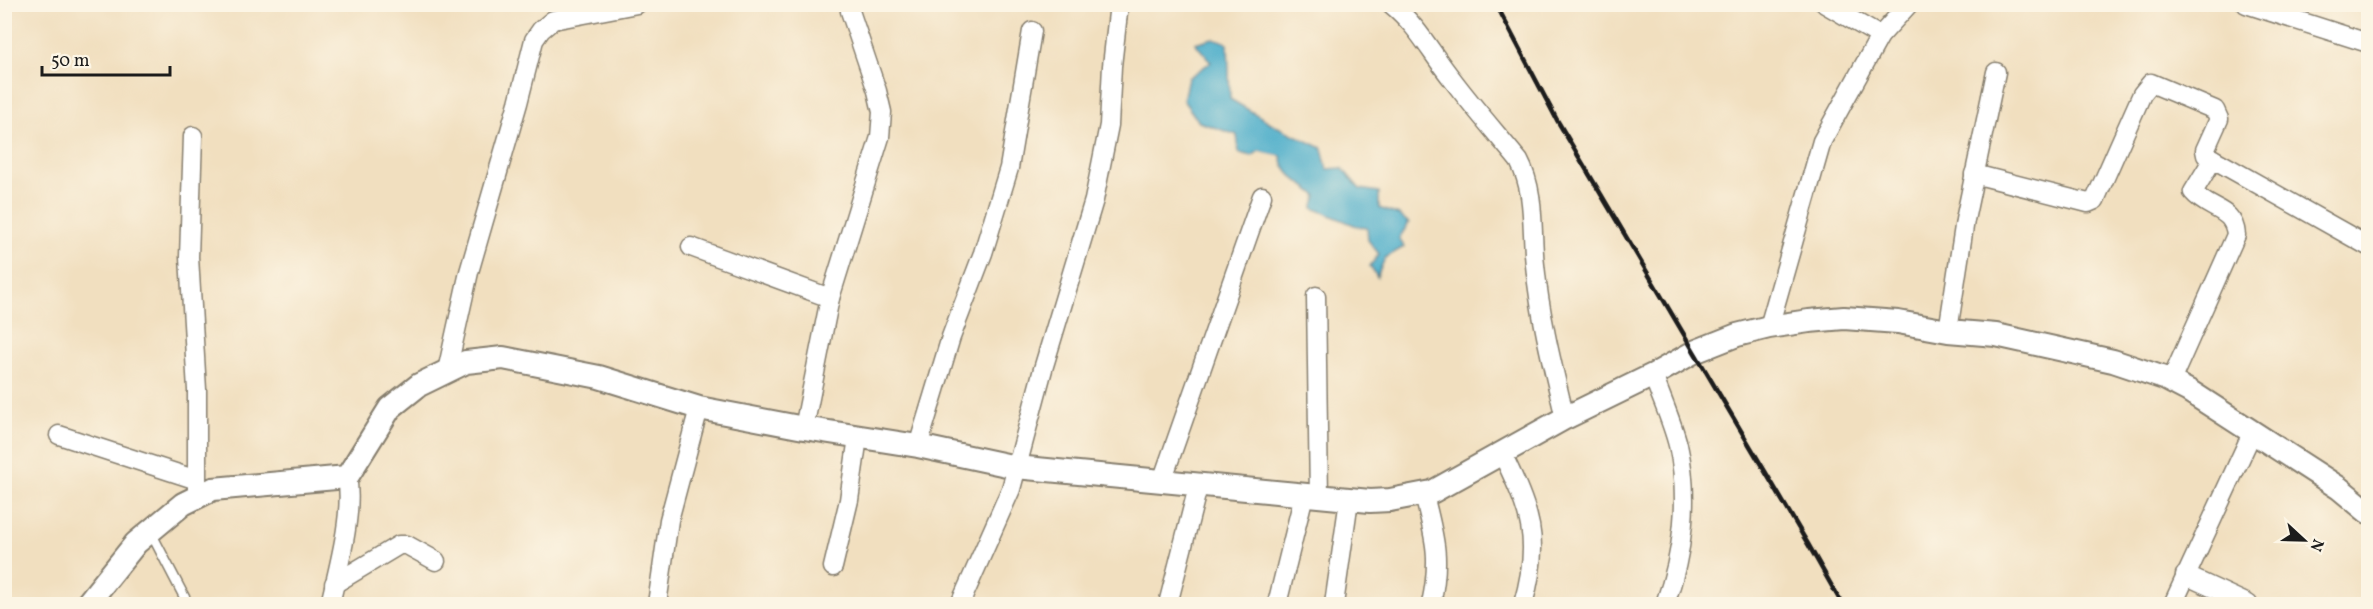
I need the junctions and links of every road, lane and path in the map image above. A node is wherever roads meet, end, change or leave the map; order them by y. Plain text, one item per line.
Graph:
1 (637, 4) edge
2 (1119, 4) edge
3 (1391, 4) edge
4 (1825, 4) edge
5 (1909, 4) edge
6 (2246, 4) edge
7 (850, 10) dead end
8 (1032, 31) dead end
9 (1880, 36) junction
10 (2368, 43) edge
11 (1996, 72) dead end
12 (193, 136) dead end
13 (2213, 159) junction
14 (1974, 174) junction
15 (1262, 196) dead end
16 (2368, 246) edge
17 (691, 247) dead end
18 (1316, 296) dead end
19 (830, 298) junction
20 (1769, 327) junction
21 (1948, 331) junction
22 (447, 371) junction
23 (1653, 375) junction
24 (2171, 381) junction
25 (699, 408) junction
26 (1565, 418) junction
27 (804, 428) junction
28 (2253, 431) junction
29 (59, 435) dead end
30 (858, 437) junction
31 (918, 446) junction
32 (1502, 453) junction
33 (1016, 467) junction
34 (347, 477) junction
35 (1162, 481) junction
36 (1199, 483) junction
37 (197, 489) junction
38 (1424, 495) junction
39 (1311, 496) junction
40 (1349, 500) junction
41 (2368, 513) edge
42 (150, 531) junction
43 (436, 561) dead end
44 (833, 567) dead end
45 (2186, 575) junction
46 (334, 584) junction
47 (87, 604) edge
48 (188, 604) edge
49 (330, 604) edge
50 (657, 604) edge
51 (960, 604) edge
52 (1168, 604) edge
53 (1277, 604) edge
54 (1334, 604) edge
55 (1431, 604) edge
56 (1523, 604) edge
57 (1665, 604) edge
58 (2173, 604) edge
59 (2248, 604) edge

1 - 22 street
2 - 33 street
3 - 26 street
4 - 9 street
5 - 9 street
6 - 10 street
7 - 19 street
8 - 31 street
9 - 20 street
11 - 14 street
12 - 37 street
13 - 14 street
13 - 16 street
13 - 24 street
14 - 21 street
15 - 35 street
17 - 19 street
18 - 39 street
19 - 27 street
20 - 21 street
20 - 23 street
21 - 24 street
22 - 25 street
22 - 34 street
23 - 26 street
23 - 57 street
24 - 28 street
25 - 27 street
25 - 50 street
26 - 32 street
27 - 30 street
28 - 41 street
28 - 45 street
29 - 37 street
30 - 31 street
30 - 44 street
31 - 33 street
32 - 38 street
32 - 56 street
33 - 35 street
33 - 51 street
34 - 37 street
34 - 46 street
35 - 36 street
36 - 39 street
36 - 52 street
37 - 42 street
38 - 40 street
38 - 55 street
39 - 40 street
39 - 53 street
40 - 54 street
42 - 47 street
42 - 48 lane
43 - 46 street
45 - 58 street
45 - 59 street
46 - 49 street

